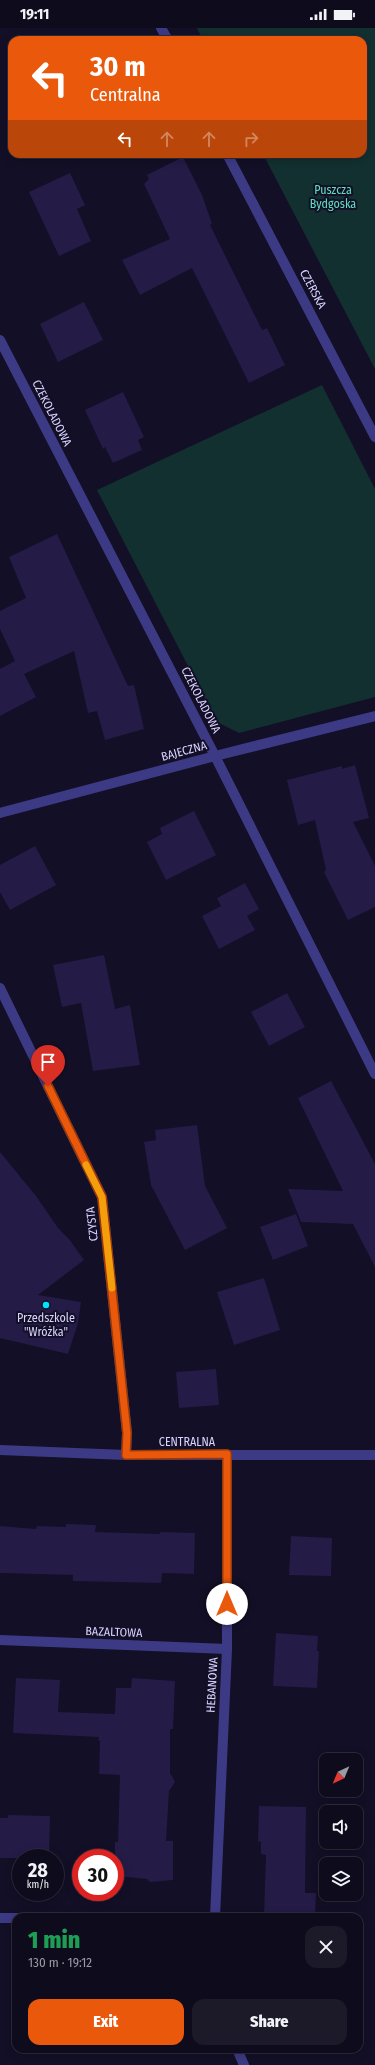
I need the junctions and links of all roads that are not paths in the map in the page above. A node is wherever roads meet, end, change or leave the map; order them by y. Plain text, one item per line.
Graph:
1 (229, 158) edge
2 (0, 340) edge
3 (375, 437) edge
4 (375, 716) edge
5 (215, 756) junction
6 (0, 813) edge
7 (0, 988) edge
8 (375, 1074) edge
9 (0, 1450) edge
10 (227, 1454) junction
11 (126, 1455) junction
12 (375, 1455) edge
13 (0, 1640) edge
14 (227, 1649) junction
15 (214, 1913) edge
16 (0, 1918) edge
17 (12, 1918) edge
18 (239, 2053) edge
19 (244, 2065) edge

1 - 3 street, CZERSKA
2 - 5 street, CZEKOLADOWA
4 - 5 street, BAJECZNA
5 - 6 street, BAJECZNA
5 - 8 street, CZEKOLADOWA
7 - 11 street, CZYSTA
9 - 11 street, CENTRALNA
10 - 11 street, CENTRALNA
10 - 12 street, CENTRALNA
10 - 14 street, HEBANOWA
13 - 14 street, BAZALTOWA
14 - 15 street, HEBANOWA
16 - 17 street
18 - 19 street

